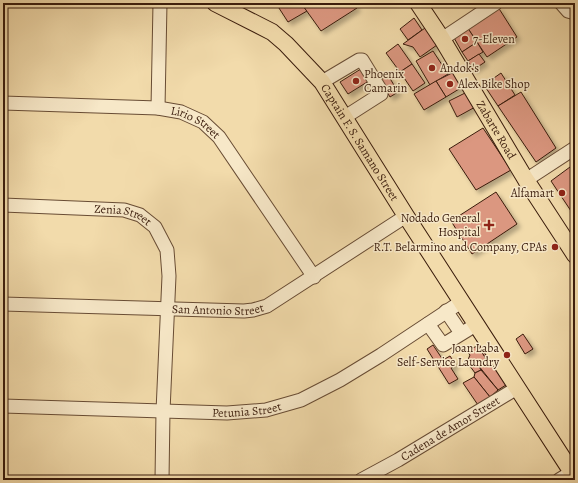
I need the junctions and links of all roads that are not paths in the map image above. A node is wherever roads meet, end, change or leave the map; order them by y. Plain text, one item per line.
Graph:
1 (160, 3) edge
2 (215, 3) edge
3 (418, 3) edge
4 (496, 3) edge
5 (561, 3) edge
6 (233, 6) edge
7 (575, 12) edge
8 (442, 39) junction
9 (322, 82) junction
10 (3, 102) edge
11 (158, 108) junction
12 (345, 117) junction
13 (575, 148) edge
14 (526, 180) junction
15 (3, 205) edge
16 (406, 216) junction
17 (575, 256) edge
18 (314, 276) junction
19 (461, 302) junction
20 (3, 304) edge
21 (168, 310) junction
22 (446, 311) junction
23 (428, 324) junction
24 (477, 324) junction
25 (461, 334) junction
26 (517, 388) junction
27 (3, 406) edge
28 (163, 411) junction
29 (569, 476) edge
30 (162, 480) edge
31 (361, 480) edge

1 - 11 street
2 - 6 main road, Captain F. S. Samano Street
3 - 8 main road, Zabarte Road
4 - 8 street
5 - 7 street
6 - 9 main road, Captain F. S. Samano Street
8 - 14 main road, Zabarte Road
9 - 12 main road, Captain F. S. Samano Street
9 - 12 street
10 - 11 street, Lirio Street
11 - 18 street, Lirio Street
12 - 16 main road, Captain F. S. Samano Street
13 - 14 street
14 - 17 main road, Zabarte Road
15 - 21 street, Zenia Street
16 - 18 street, San Antonio Street
16 - 19 main road, Captain F. S. Samano Street
18 - 21 street, San Antonio Street
19 - 22 street, Petunia Street
19 - 24 main road, Captain F. S. Samano Street
20 - 21 street, San Antonio Street
21 - 28 street, Zenia Street
22 - 23 street, Petunia Street
22 - 25 street
23 - 25 street
23 - 28 street, Petunia Street
24 - 25 street
24 - 26 main road, Captain F. S. Samano Street
26 - 29 main road, Captain F. S. Samano Street
26 - 31 street, Cadena de Amor Street
27 - 28 street, Petunia Street
28 - 30 street, Zenia Street

